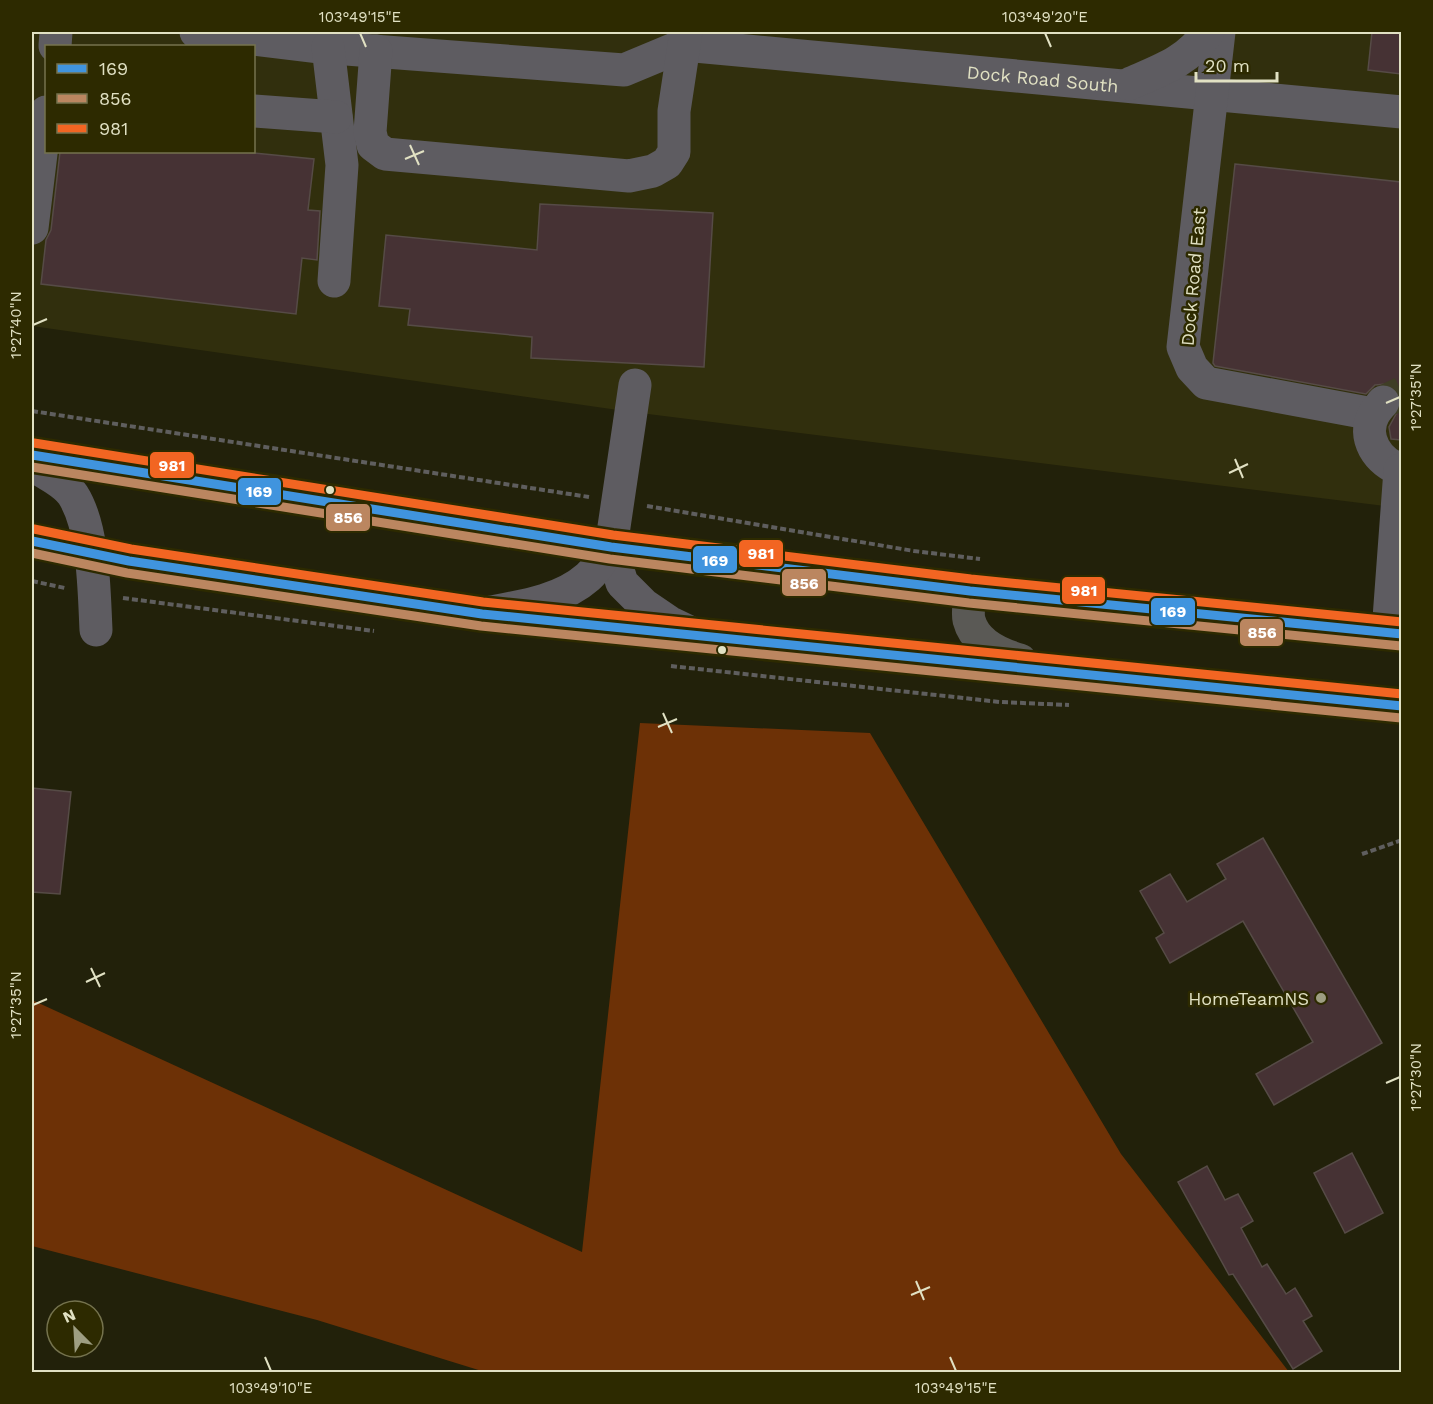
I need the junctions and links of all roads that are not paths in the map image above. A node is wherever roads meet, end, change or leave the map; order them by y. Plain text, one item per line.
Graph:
1 (196, 32) edge
2 (1208, 32) edge
3 (1219, 32) edge
4 (685, 38) edge
5 (328, 47) junction
6 (376, 51) junction
7 (1124, 85) junction
8 (1211, 93) junction
9 (255, 111) edge
10 (1401, 112) edge
11 (336, 117) junction
12 (45, 120) edge
13 (32, 228) edge
14 (334, 281) dead end
15 (635, 385) dead end
16 (32, 455) edge
17 (32, 466) edge
18 (1400, 470) edge
19 (32, 541) edge
20 (611, 547) junction
21 (90, 553) junction
22 (970, 591) junction
23 (482, 614) junction
24 (96, 630) dead end
25 (1395, 633) edge
26 (698, 636) junction
27 (1065, 672) junction
28 (1401, 706) edge

1 - 5 lane
2 - 7 lane
3 - 8 lane, Dock Road East
4 - 6 lane
4 - 6 lane
4 - 7 lane, Dock Road South
5 - 6 lane
5 - 11 lane
7 - 8 lane, Dock Road South
8 - 10 lane, Dock Road South
8 - 18 lane, Dock Road East
9 - 11 lane
11 - 14 lane
12 - 13 lane
15 - 20 lane
16 - 20 main road
17 - 21 lane
18 - 25 lane
19 - 21 main road
20 - 22 main road
20 - 23 lane
20 - 26 lane
21 - 23 main road
21 - 24 lane
22 - 25 main road
22 - 27 main road
23 - 26 main road
26 - 27 main road
27 - 28 main road

